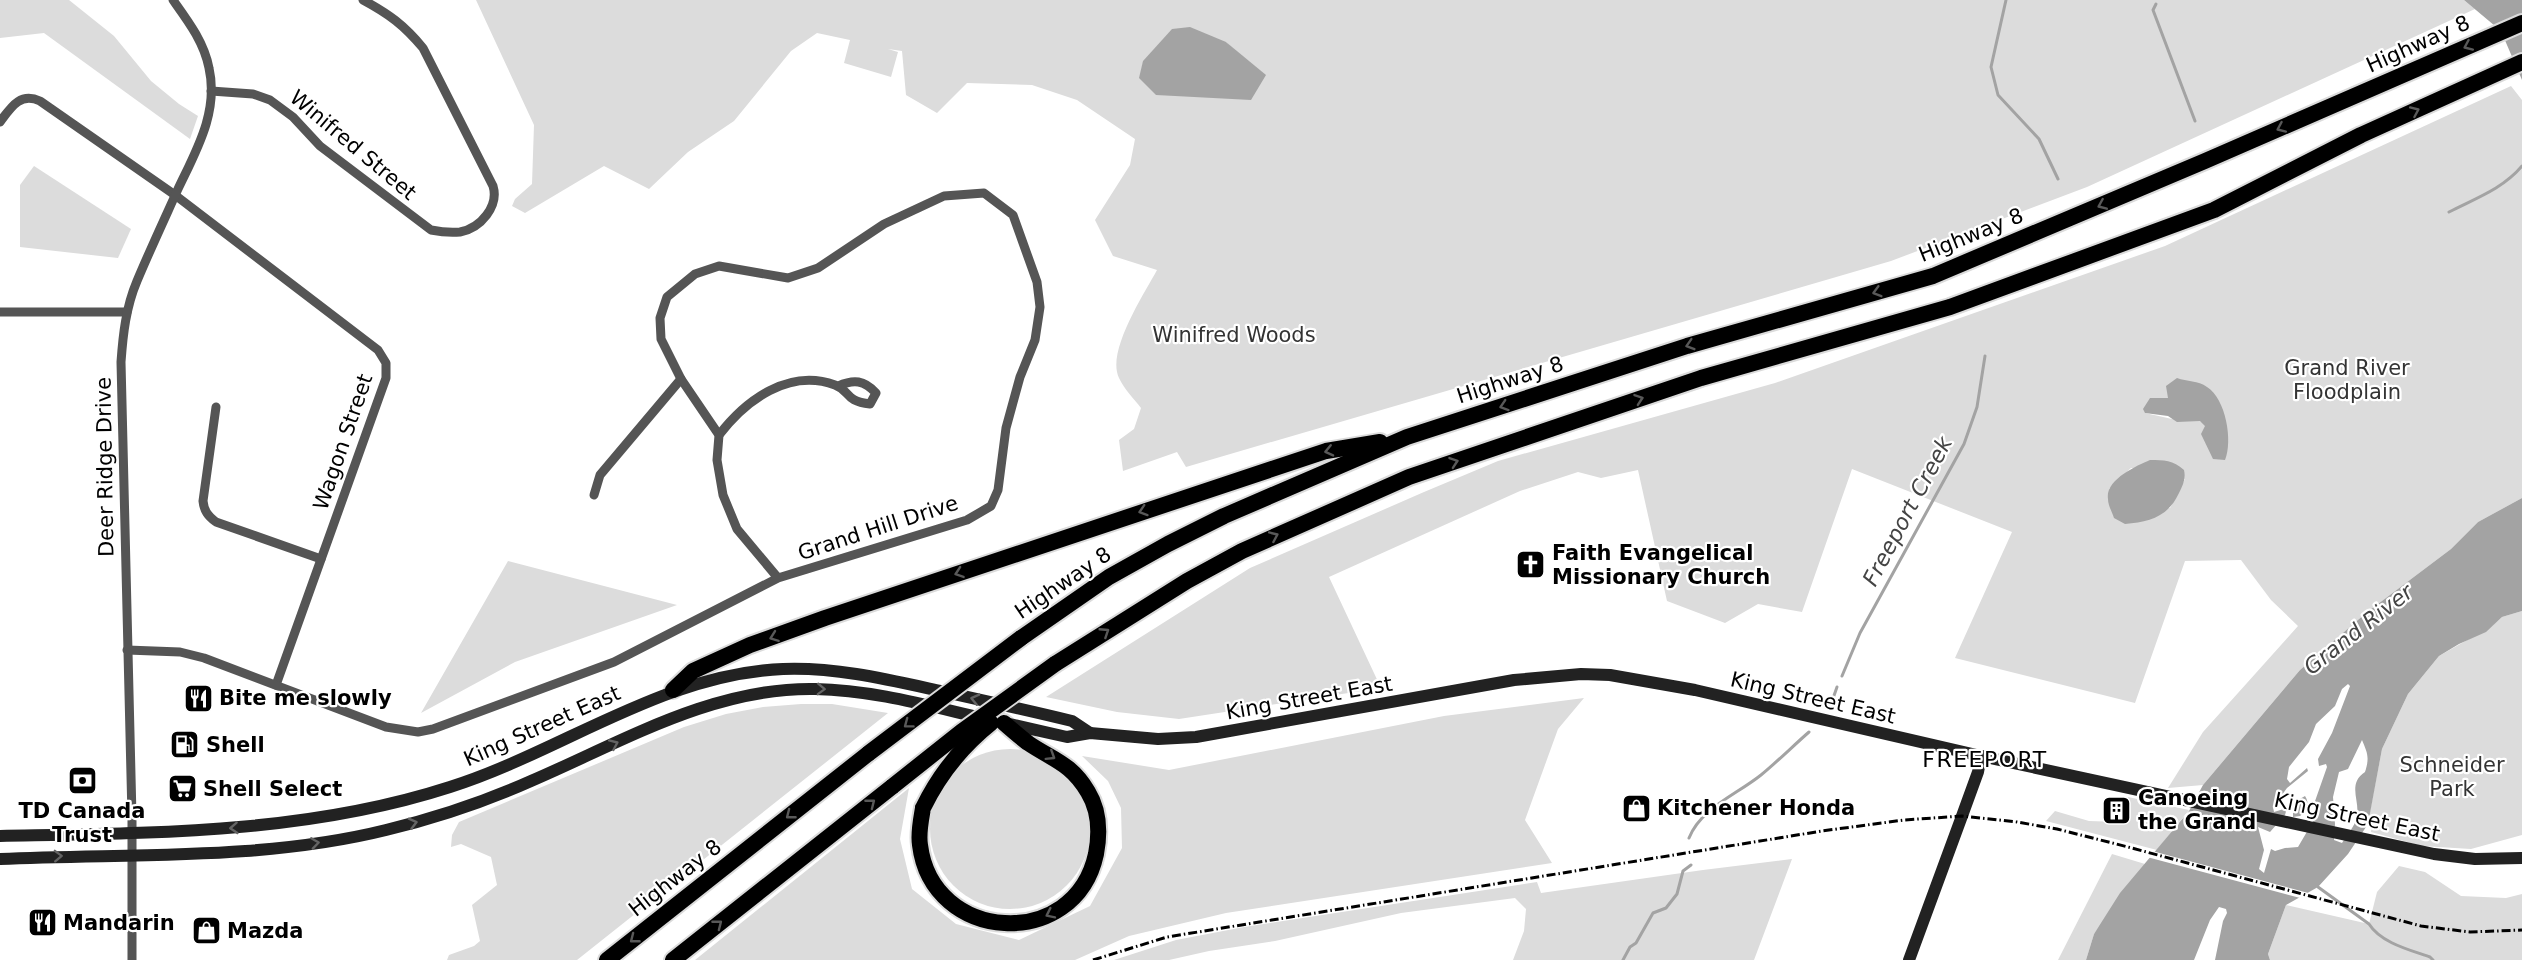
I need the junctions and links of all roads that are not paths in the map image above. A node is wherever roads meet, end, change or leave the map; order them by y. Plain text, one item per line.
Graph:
1 (173, 0) edge
2 (363, 0) edge
3 (2522, 23) edge
4 (2522, 62) edge
5 (211, 91) junction
6 (0, 122) edge
7 (176, 195) junction
8 (0, 312) edge
9 (127, 312) junction
10 (681, 379) junction
11 (838, 386) dead end
12 (216, 407) dead end
13 (719, 435) junction
14 (1407, 437) junction
15 (594, 495) dead end
16 (321, 559) junction
17 (778, 578) junction
18 (127, 650) junction
19 (1055, 664) junction
20 (276, 685) junction
21 (673, 690) junction
22 (1004, 723) junction
23 (1090, 734) junction
24 (1981, 756) junction
25 (132, 834) junction
26 (0, 836) edge
27 (131, 854) junction
28 (2522, 858) edge
29 (0, 859) edge
30 (132, 960) edge
31 (607, 960) edge
32 (672, 960) edge
33 (1909, 960) edge

1 - 5 street, Deer Ridge Drive
2 - 5 street, Winifred Street
3 -> 14 highway, Highway 8
19 -> 4 highway
5 - 7 street, Deer Ridge Drive
6 - 7 street, Wagon Street
7 - 9 street, Deer Ridge Drive
7 - 16 street, Wagon Street
8 - 9 street
9 - 18 street, Deer Ridge Drive
10 - 13 street, Grand Hill Drive
10 - 15 street
10 - 17 street, Grand Hill Drive
11 - 13 street
12 - 16 street
13 - 17 street, Grand Hill Drive
14 -> 21 highway
14 -> 31 highway, Highway 8, bridge
16 - 20 street, Wagon Street
17 - 20 street, Grand Hill Drive
18 - 20 street, Grand Hill Drive
18 - 25 street, Deer Ridge Drive
22 -> 19 highway, bridge
32 -> 19 highway, bridge
23 -> 21 main road, King Street East
21 -> 25 main road, King Street East
22 - 23 main road, King Street East
27 -> 22 main road, King Street East
23 - 24 main road, King Street East
24 - 28 main road, King Street East
24 - 33 main road
25 - 26 main road, King Street East
25 - 27 street, Deer Ridge Drive
29 -> 27 main road, King Street East
27 - 30 street, Deer Ridge Drive

